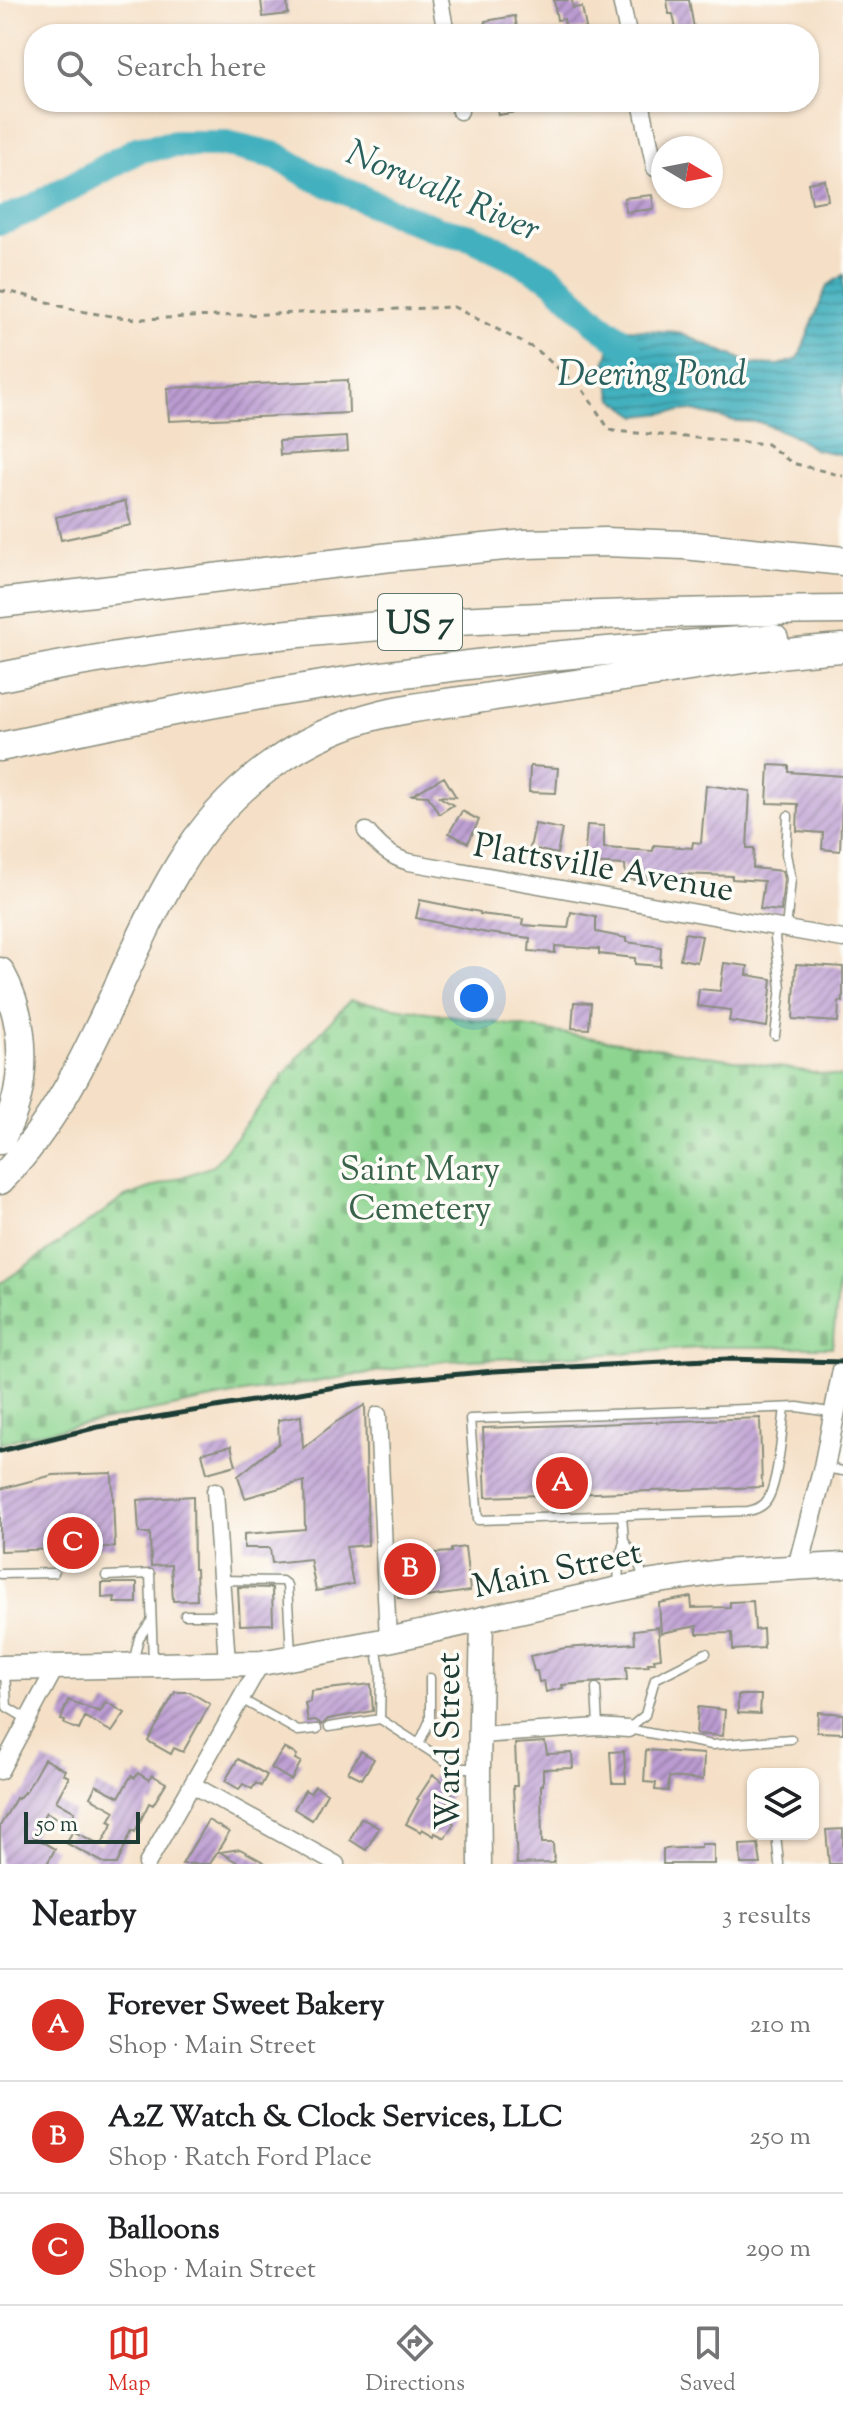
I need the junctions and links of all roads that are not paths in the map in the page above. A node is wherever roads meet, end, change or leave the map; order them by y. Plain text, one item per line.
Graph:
1 (440, 0) edge
2 (621, 0) edge
3 (444, 24) edge
4 (626, 24) edge
5 (643, 112) edge
6 (651, 149) edge
7 (843, 561) edge
8 (0, 603) edge
9 (843, 610) edge
10 (843, 635) edge
11 (843, 648) edge
12 (0, 677) edge
13 (0, 747) edge
14 (788, 816) dead end
15 (366, 831) dead end
16 (782, 928) junction
17 (843, 939) edge
18 (0, 972) edge
19 (775, 1035) dead end
20 (0, 1140) edge
21 (0, 1180) edge
22 (843, 1370) edge
23 (839, 1401) edge
24 (785, 1408) junction
25 (378, 1415) dead end
26 (836, 1444) edge
27 (834, 1469) edge
28 (215, 1491) dead end
29 (622, 1515) junction
30 (624, 1541) junction
31 (843, 1565) edge
32 (798, 1567) junction
33 (54, 1573) dead end
34 (0, 1574) edge
35 (106, 1576) dead end
36 (221, 1580) junction
37 (646, 1583) junction
38 (618, 1588) junction
39 (185, 1615) dead end
40 (224, 1615) junction
41 (482, 1618) junction
42 (152, 1620) junction
43 (382, 1640) junction
44 (706, 1653) dead end
45 (291, 1657) junction
46 (227, 1662) junction
47 (261, 1663) junction
48 (142, 1665) junction
49 (56, 1667) junction
50 (2, 1668) edge
51 (430, 1678) dead end
52 (596, 1688) dead end
53 (241, 1699) junction
54 (380, 1719) junction
55 (28, 1720) junction
56 (329, 1727) dead end
57 (598, 1727) junction
58 (317, 1729) dead end
59 (628, 1729) junction
60 (480, 1735) junction
61 (791, 1739) dead end
62 (419, 1744) junction
63 (479, 1768) junction
64 (0, 1771) edge
65 (193, 1785) junction
66 (777, 1840) edge
67 (147, 1864) edge
68 (336, 1864) edge
69 (480, 1864) edge
70 (779, 1864) edge

1 - 3 street
2 - 4 street
5 - 6 street
7 - 8 highway
9 - 12 highway, US 7
10 - 13 highway, US 7
11 - 21 highway
14 - 16 lane
15 - 16 street, Plattsville Avenue
16 - 17 street, Plattsville Avenue
16 - 19 lane
18 - 20 highway
22 - 23 street
23 - 24 lane
23 - 26 street
24 - 29 lane
24 - 29 lane
25 - 43 street
26 - 27 street
27 - 32 street
28 - 36 street
29 - 30 lane
30 - 37 lane
30 - 38 lane
31 - 32 main road, Main Street
32 - 37 main road, Main Street
33 - 34 lane
35 - 42 lane
36 - 40 street
36 - 45 lane
37 - 38 main road, Main Street
38 - 41 main road, Main Street
39 - 40 lane
40 - 46 street
41 - 43 main road, Main Street
41 - 60 main road, Ward Street
42 - 48 lane
42 - 48 lane
43 - 45 main road, Main Street
43 - 54 lane
44 - 59 lane
45 - 47 main road, Main Street
46 - 47 main road, Main Street
46 - 48 main road, Main Street
47 - 53 street
48 - 49 main road, Main Street
49 - 50 main road, Main Street
49 - 55 street
50 - 55 lane
51 - 62 lane
52 - 57 lane
53 - 58 lane
53 - 65 street
54 - 56 lane
54 - 62 lane
55 - 64 street
57 - 59 street
57 - 60 street
59 - 61 lane
60 - 63 main road, Ward Street
62 - 63 lane
63 - 69 main road, Ward Street
65 - 67 street
65 - 68 street
66 - 70 lane

